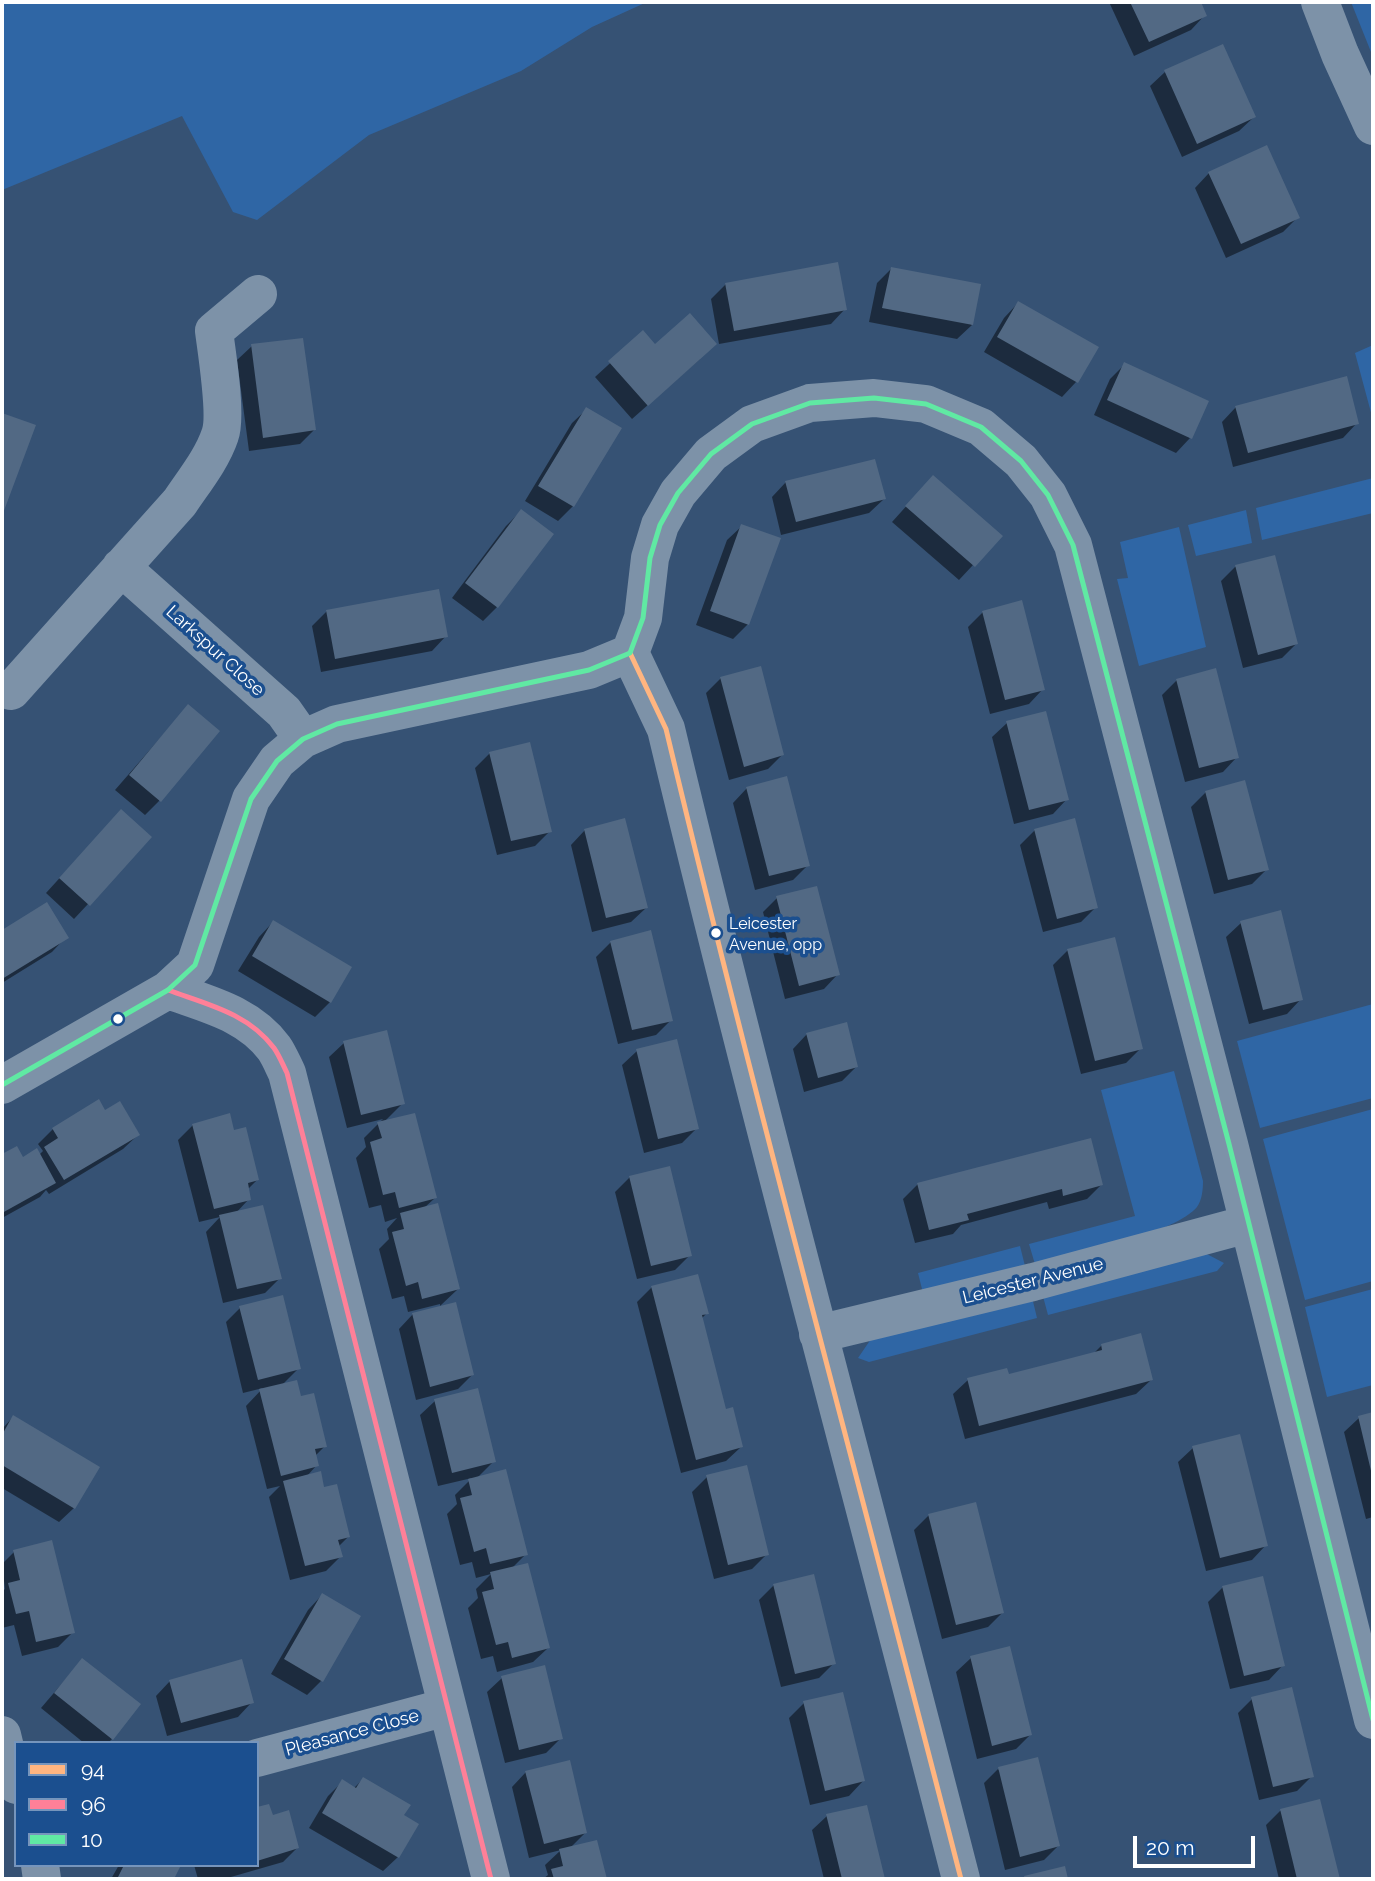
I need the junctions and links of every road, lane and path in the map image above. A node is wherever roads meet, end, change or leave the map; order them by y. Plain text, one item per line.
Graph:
1 (1320, 2) edge
2 (1373, 125) edge
3 (258, 294) dead end
4 (121, 567) junction
5 (630, 653) junction
6 (11, 691) dead end
7 (303, 739) junction
8 (168, 990) junction
9 (2, 1085) edge
10 (1248, 1224) junction
11 (818, 1335) junction
12 (447, 1707) junction
13 (1373, 1720) edge
14 (2, 1735) edge
15 (259, 1757) edge
16 (14, 1782) edge
17 (491, 1879) edge
18 (961, 1879) edge

1 - 2 street
3 - 4 street
4 - 6 street
4 - 7 street, Larkspur Close
5 - 7 street
5 - 10 street
5 - 11 street
7 - 8 street
8 - 9 street
8 - 12 street
10 - 11 street, Leicester Avenue
10 - 13 street
11 - 18 street
12 - 15 street, Pleasance Close
12 - 17 street
14 - 16 street

